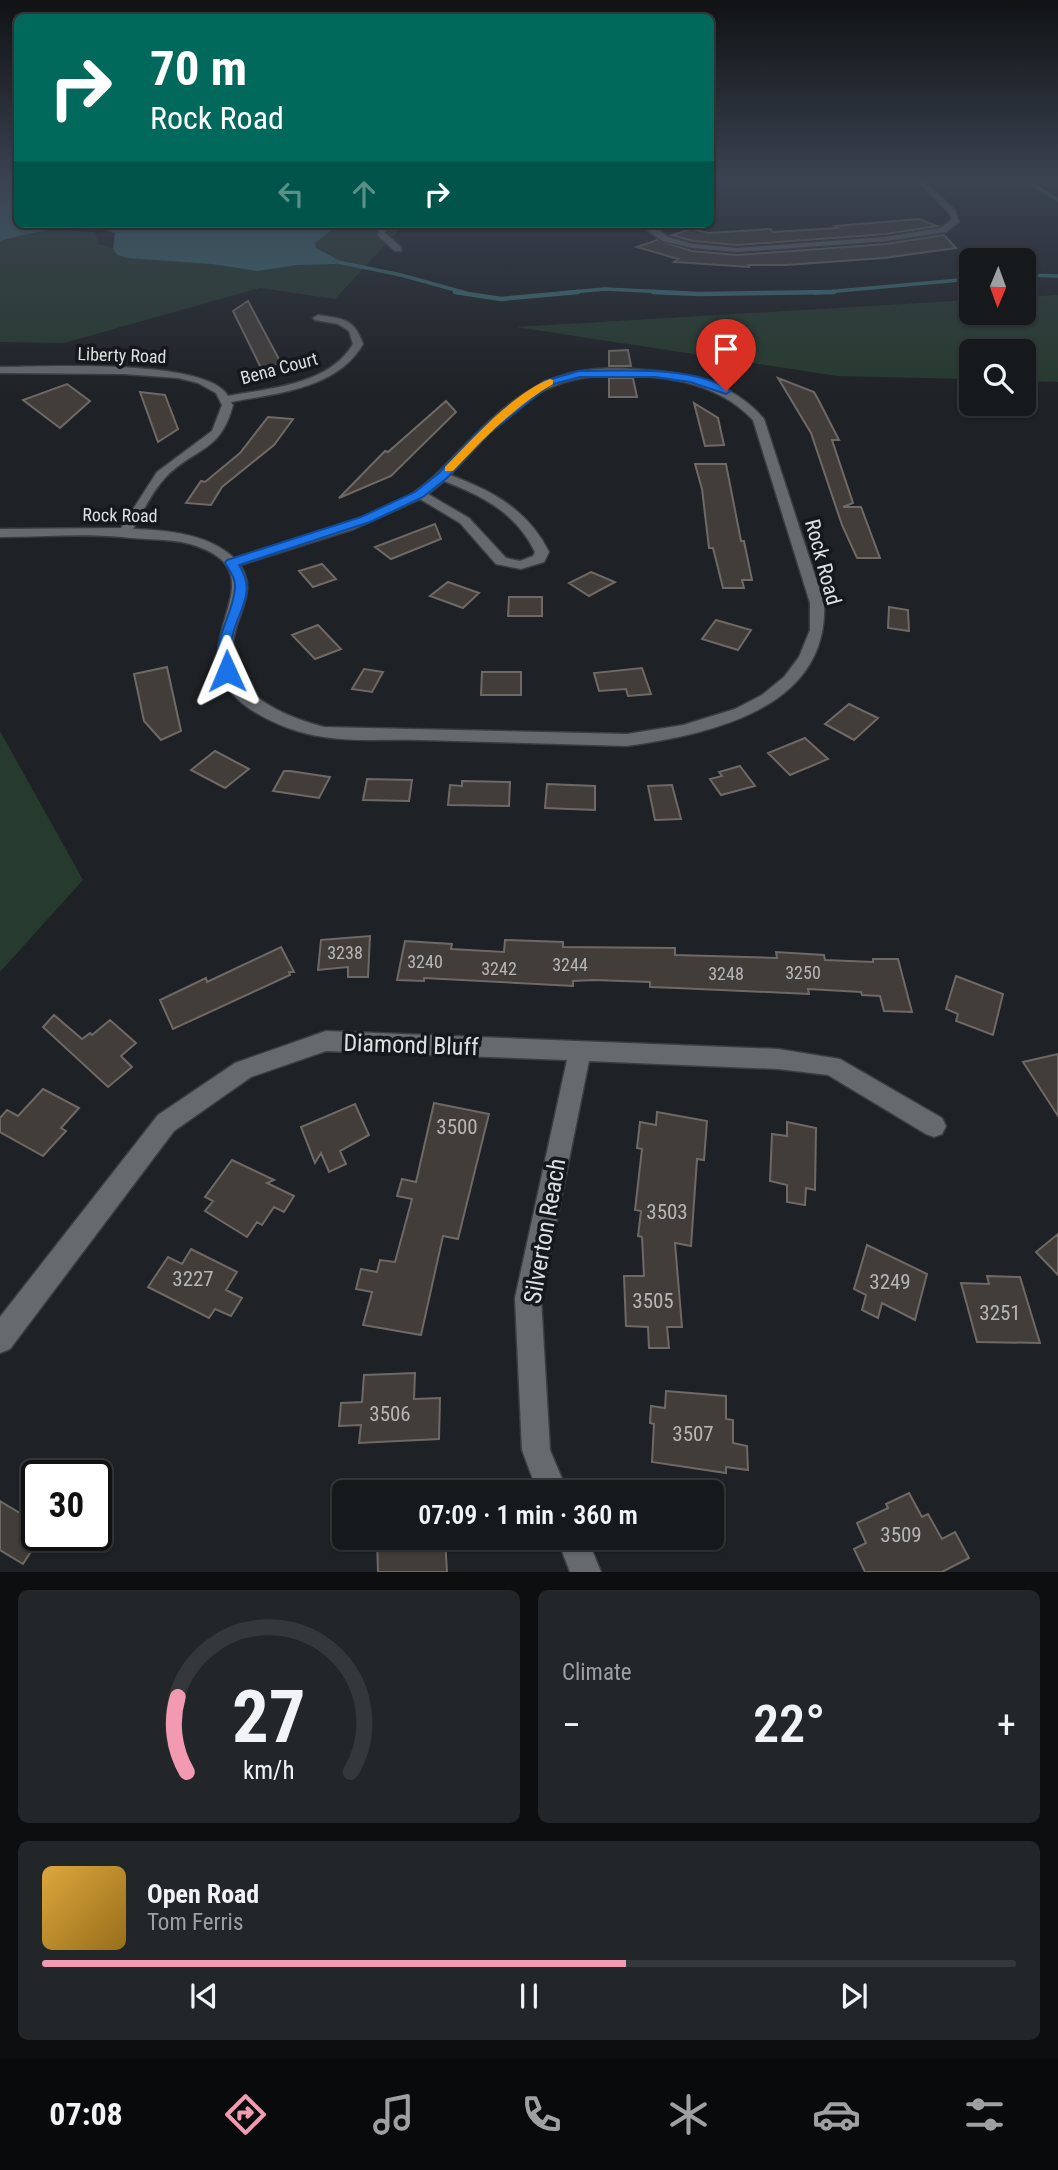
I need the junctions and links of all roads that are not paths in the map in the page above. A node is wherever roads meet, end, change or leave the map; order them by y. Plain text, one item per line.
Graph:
1 (318, 318) dead end
2 (5, 370) edge
3 (0, 380) edge
4 (226, 400) junction
5 (443, 475) junction
6 (419, 494) junction
7 (0, 533) edge
8 (124, 534) junction
9 (232, 563) junction
10 (580, 1051) junction
11 (934, 1126) dead end
12 (0, 1339) edge
13 (549, 1480) edge
14 (577, 1550) edge
15 (586, 1572) edge

1 - 4 street, Bena Court
2 - 3 street
2 - 4 street, Liberty Road
4 - 8 street
5 - 6 street, Rock Road
5 - 6 street
5 - 9 street, Rock Road
6 - 9 street, Rock Road
7 - 8 street, Rock Road
8 - 9 street, Rock Road
10 - 11 street, Diamond Bluff
10 - 12 street, Diamond Bluff
10 - 13 street, Silverton Reach
14 - 15 street

